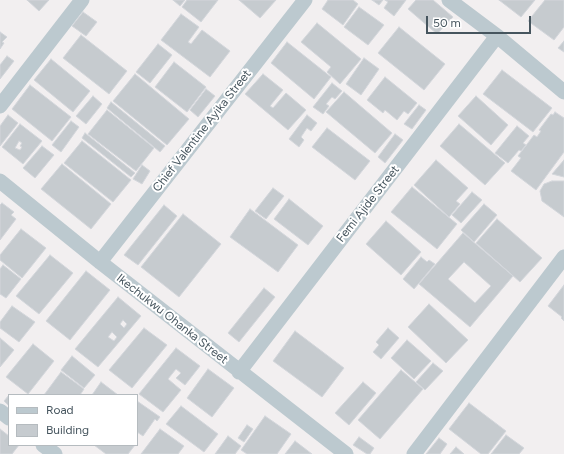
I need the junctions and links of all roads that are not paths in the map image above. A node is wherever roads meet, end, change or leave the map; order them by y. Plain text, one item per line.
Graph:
1 (82, 0) edge
2 (305, 0) edge
3 (449, 0) edge
4 (497, 36) junction
5 (564, 92) edge
6 (0, 106) edge
7 (0, 181) edge
8 (564, 257) edge
9 (100, 262) junction
10 (239, 372) junction
11 (0, 411) edge
12 (8, 417) edge
13 (346, 454) edge
14 (414, 454) edge

1 - 6 street
2 - 9 street, Chief Valentine Ayika Street
3 - 4 street
4 - 5 street
4 - 10 street, Femi Ajide Street
7 - 9 street, Ikechukwu Ohanka Street
8 - 14 street
9 - 10 street, Ikechukwu Ohanka Street
10 - 13 street, Ikechukwu Ohanka Street
11 - 12 street

